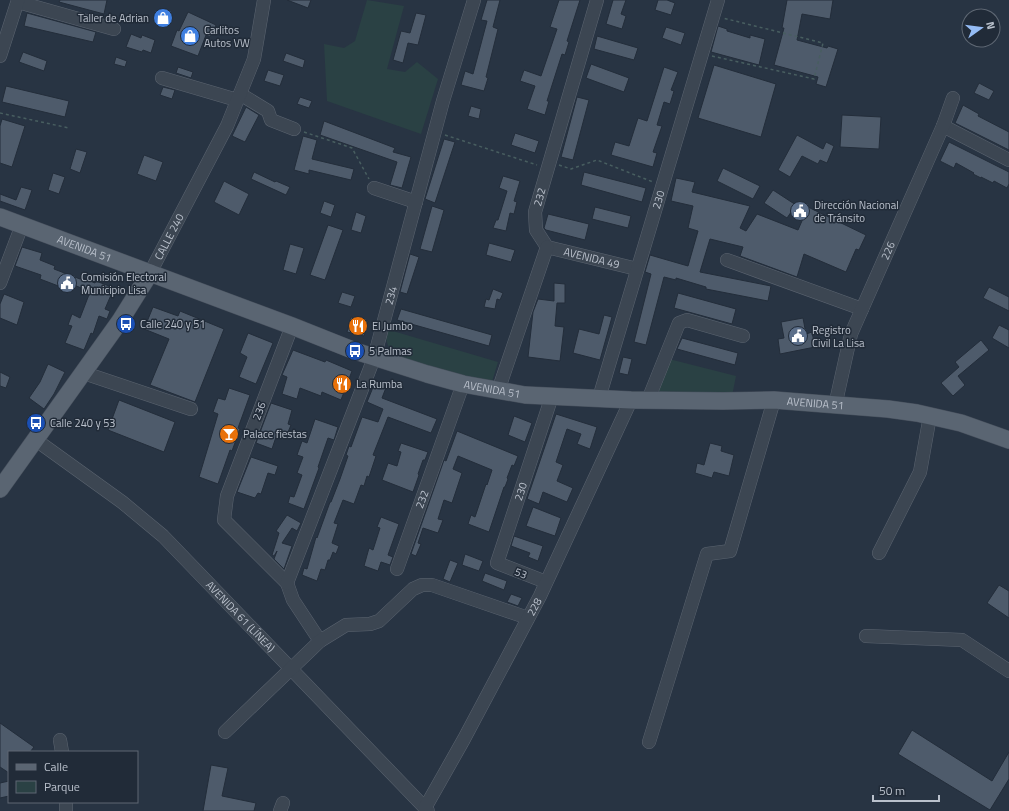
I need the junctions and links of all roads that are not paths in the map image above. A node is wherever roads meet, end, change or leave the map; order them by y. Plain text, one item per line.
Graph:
1 (264, 0) edge
2 (474, 0) edge
3 (597, 0) edge
4 (718, 0) edge
5 (18, 1) edge
6 (114, 29) dead end
7 (1, 52) edge
8 (162, 78) dead end
9 (239, 97) junction
10 (953, 98) dead end
11 (943, 126) junction
12 (294, 129) road end
13 (1009, 160) edge
14 (374, 188) road end
15 (416, 202) junction
16 (0, 217) edge
17 (22, 225) junction
18 (547, 247) junction
19 (727, 260) dead end
20 (637, 269) junction
21 (150, 273) junction
22 (0, 283) edge
23 (862, 308) junction
24 (292, 326) junction
25 (743, 336) dead end
26 (374, 358) junction
27 (84, 373) junction
28 (463, 384) junction
29 (498, 390) junction
30 (552, 396) junction
31 (599, 398) junction
32 (631, 400) junction
33 (648, 400) junction
34 (774, 400) junction
35 (835, 406) junction
36 (191, 409) dead end
37 (930, 416) junction
38 (36, 440) junction
39 (1009, 440) edge
40 (0, 489) edge
41 (880, 553) dead end
42 (497, 563) joint
43 (397, 569) dead end
44 (546, 582) junction
45 (287, 583) junction
46 (528, 618) junction
47 (866, 636) dead end
48 (320, 641) junction
49 (291, 668) junction
50 (1009, 671) edge
51 (225, 732) dead end
52 (649, 742) dead end
53 (426, 810) edge

1 - 9 street, CALLE 240
2 - 15 street, 234
3 - 18 street, 232
4 - 20 street, 230
5 - 6 street
5 - 7 street
8 - 9 street
9 - 12 street
9 - 21 street, CALLE 240
10 - 11 street, 226
11 - 13 street
11 - 23 street, 226
14 - 15 street
15 - 26 street, 234
16 - 17 main road, AVENIDA 51
17 - 21 main road, AVENIDA 51
17 - 22 street
18 - 20 street, AVENIDA 49
18 - 29 street
19 - 23 street
20 - 31 street, 230
21 - 24 main road, AVENIDA 51
21 - 27 main road, CALLE 240
23 - 35 street, 226
24 - 26 main road, AVENIDA 51
24 - 45 street, 236
25 - 33 street
26 - 28 main road, AVENIDA 51
26 - 45 street, 234
27 - 36 street
27 - 38 main road, CALLE 240
28 - 29 main road, AVENIDA 51
28 - 43 street, 232
29 - 30 main road, AVENIDA 51
30 - 31 main road, AVENIDA 51
30 - 42 street, 230
31 - 32 main road, AVENIDA 51
32 - 33 main road, AVENIDA 51
32 - 44 street, 228
33 - 34 main road, AVENIDA 51
34 - 35 main road, AVENIDA 51
34 - 52 street
35 - 37 main road, AVENIDA 51
37 - 39 main road, AVENIDA 51
37 - 41 street
38 - 40 main road, CALLE 240
38 - 49 street, AVENIDA 61 (LÍNEA)
42 - 44 street, 53
44 - 46 street, 228
45 - 48 street
46 - 48 street
46 - 53 street, 228
47 - 50 street
48 - 49 street
49 - 51 street
49 - 53 street, AVENIDA 61 (LÍNEA)

